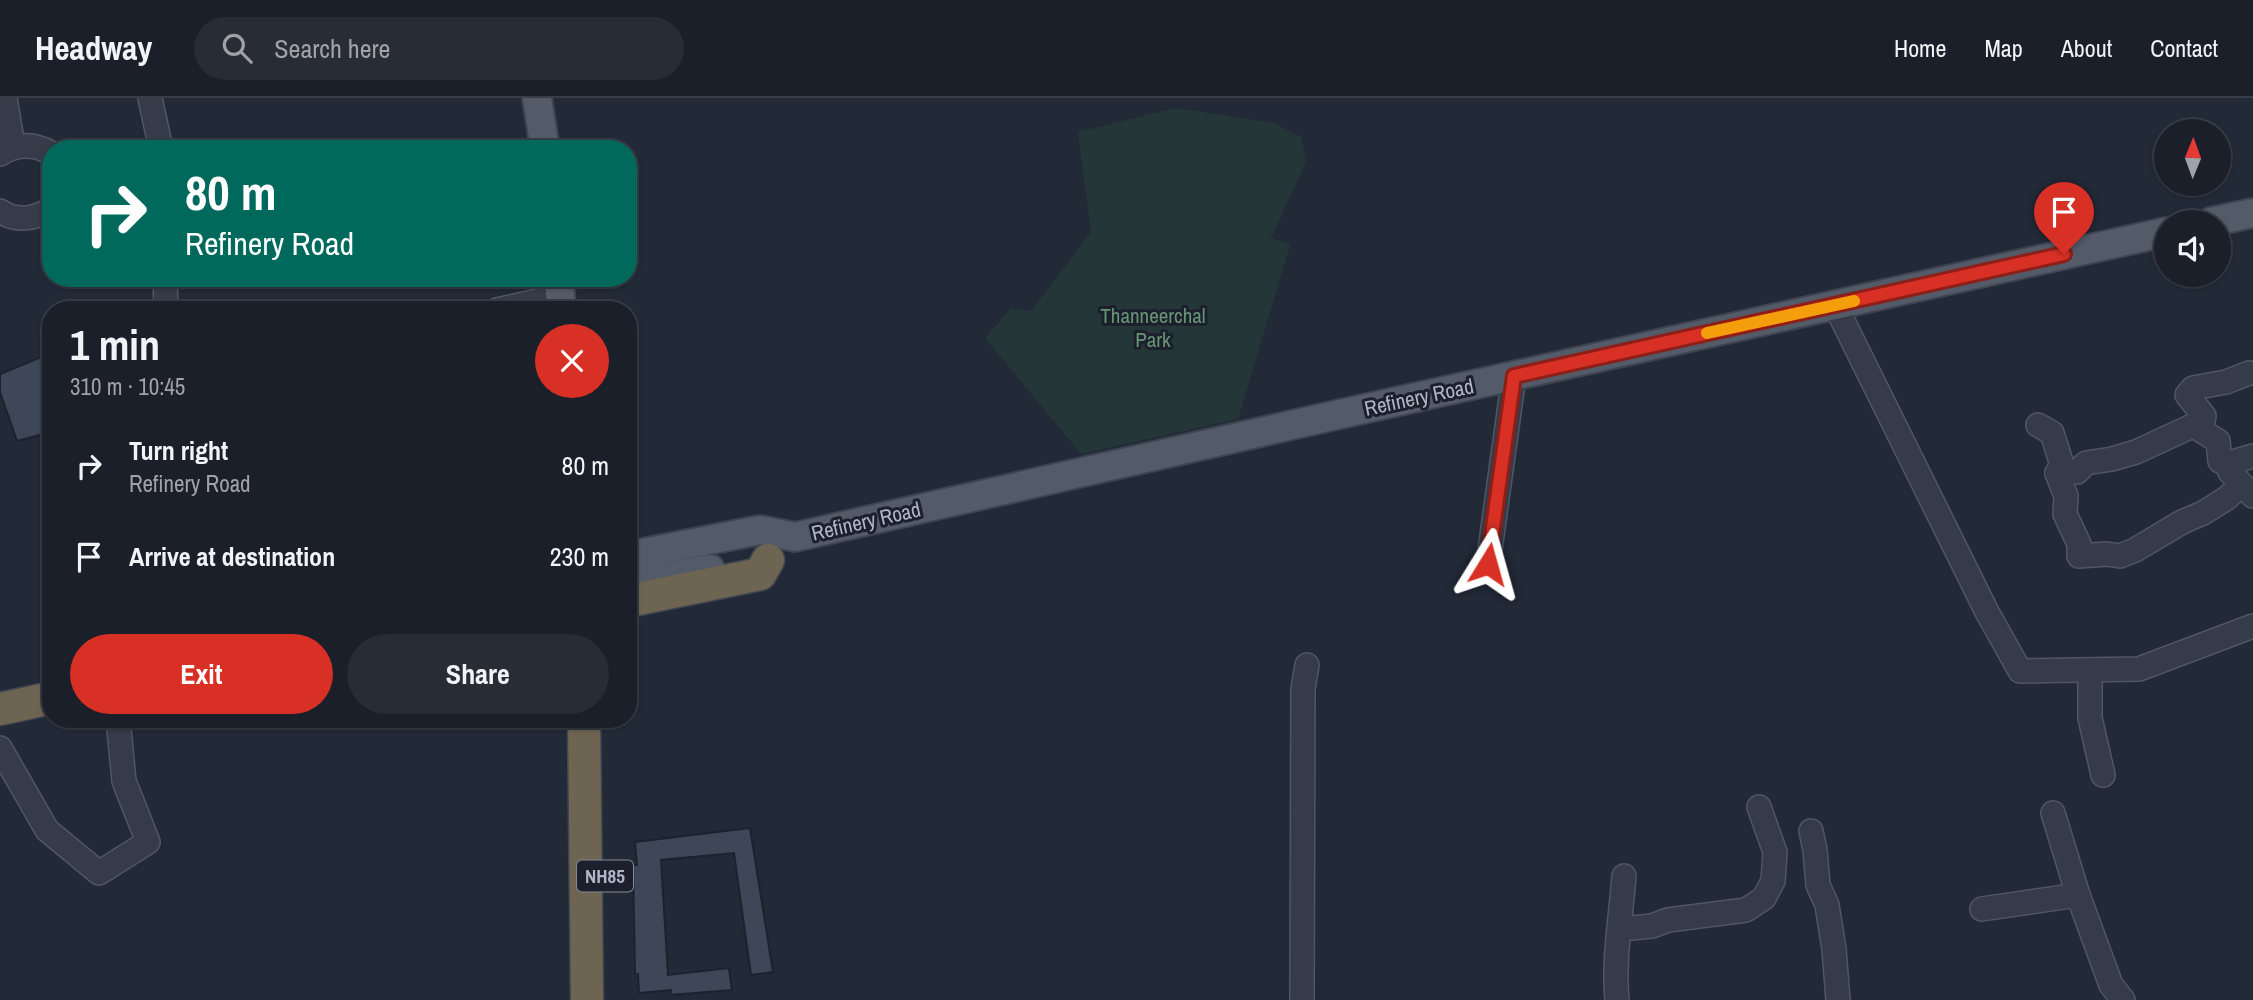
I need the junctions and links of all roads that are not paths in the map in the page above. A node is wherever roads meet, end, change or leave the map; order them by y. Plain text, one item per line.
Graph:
1 (5, 98) edge
2 (150, 98) edge
3 (537, 98) edge
4 (159, 140) edge
5 (544, 140) edge
6 (7, 150) edge
7 (42, 150) edge
8 (0, 211) edge
9 (2253, 213) edge
10 (42, 214) edge
11 (2231, 218) edge
12 (2154, 235) edge
13 (560, 295) edge
14 (535, 301) edge
15 (1835, 305) junction
16 (2249, 373) dead end
17 (1514, 376) junction
18 (2203, 421) junction
19 (2038, 425) dead end
20 (2253, 456) edge
21 (2057, 473) junction
22 (2241, 483) edge
23 (795, 537) junction
24 (637, 554) edge
25 (768, 559) junction
26 (1488, 564) dead end
27 (637, 581) edge
28 (637, 599) edge
29 (2253, 626) edge
30 (1307, 665) dead end
31 (2090, 670) junction
32 (42, 699) edge
33 (2, 702) edge
34 (119, 728) edge
35 (576, 728) edge
36 (584, 728) edge
37 (606, 728) edge
38 (0, 748) edge
39 (585, 752) junction
40 (2103, 775) dead end
41 (1759, 807) dead end
42 (2053, 813) dead end
43 (1811, 831) dead end
44 (1624, 876) dead end
45 (2078, 895) junction
46 (1982, 909) dead end
47 (1620, 929) junction
48 (587, 1000) edge
49 (605, 1000) edge
50 (1302, 1000) edge
51 (1617, 1000) edge
52 (1838, 1000) edge
53 (2123, 1000) edge

1 - 6 street
2 - 4 street
3 - 5 main road
6 - 7 street
8 - 10 street
9 - 11 main road
12 - 15 main road, Refinery Road
13 - 14 street
15 - 17 main road, Refinery Road
15 - 31 street
16 - 18 street
17 - 23 main road, Refinery Road
17 - 26 street
18 - 21 street
18 - 22 street
19 - 21 street
20 - 22 street
21 - 22 street
23 - 24 main road, Refinery Road
23 - 25 main road, Refinery Road
25 - 27 main road, Refinery Road
25 - 28 highway
29 - 31 street
30 - 50 street
31 - 40 street
32 - 33 highway
34 - 38 street
35 - 39 highway
36 - 39 highway, NH85
37 - 49 highway, NH85
39 - 48 highway, NH85
41 - 47 street
42 - 45 street
43 - 52 street
44 - 47 street
45 - 46 street
45 - 53 street
47 - 51 street

